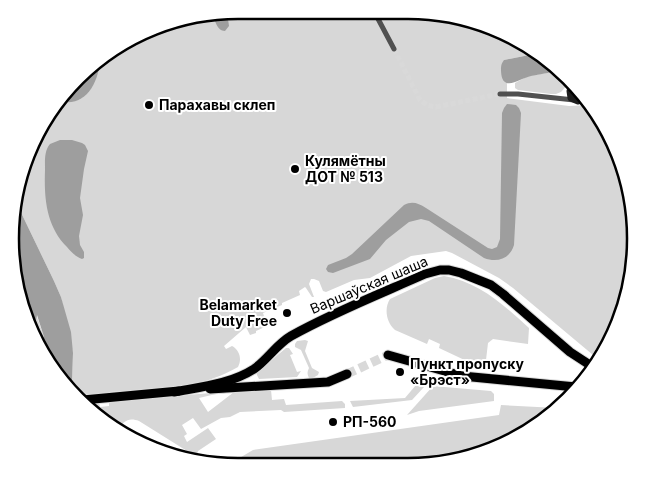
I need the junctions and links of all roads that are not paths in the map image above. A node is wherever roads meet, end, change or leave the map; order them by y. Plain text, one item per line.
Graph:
1 (378, 19) edge
2 (394, 49) tunnel mouth
3 (570, 90) edge
4 (500, 94) tunnel mouth
5 (577, 99) edge
6 (562, 100) junction
7 (388, 355) tunnel mouth
8 (588, 364) edge
9 (346, 374) tunnel mouth
10 (570, 386) edge
11 (174, 392) junction
12 (89, 400) edge

1 - 2 street
3 - 6 street
4 - 6 street
5 - 6 street
7 - 10 highway
8 - 11 highway, Варшаўская шаша
9 - 11 highway, Варшаўская шаша
11 - 12 highway, Варшаўская шаша

